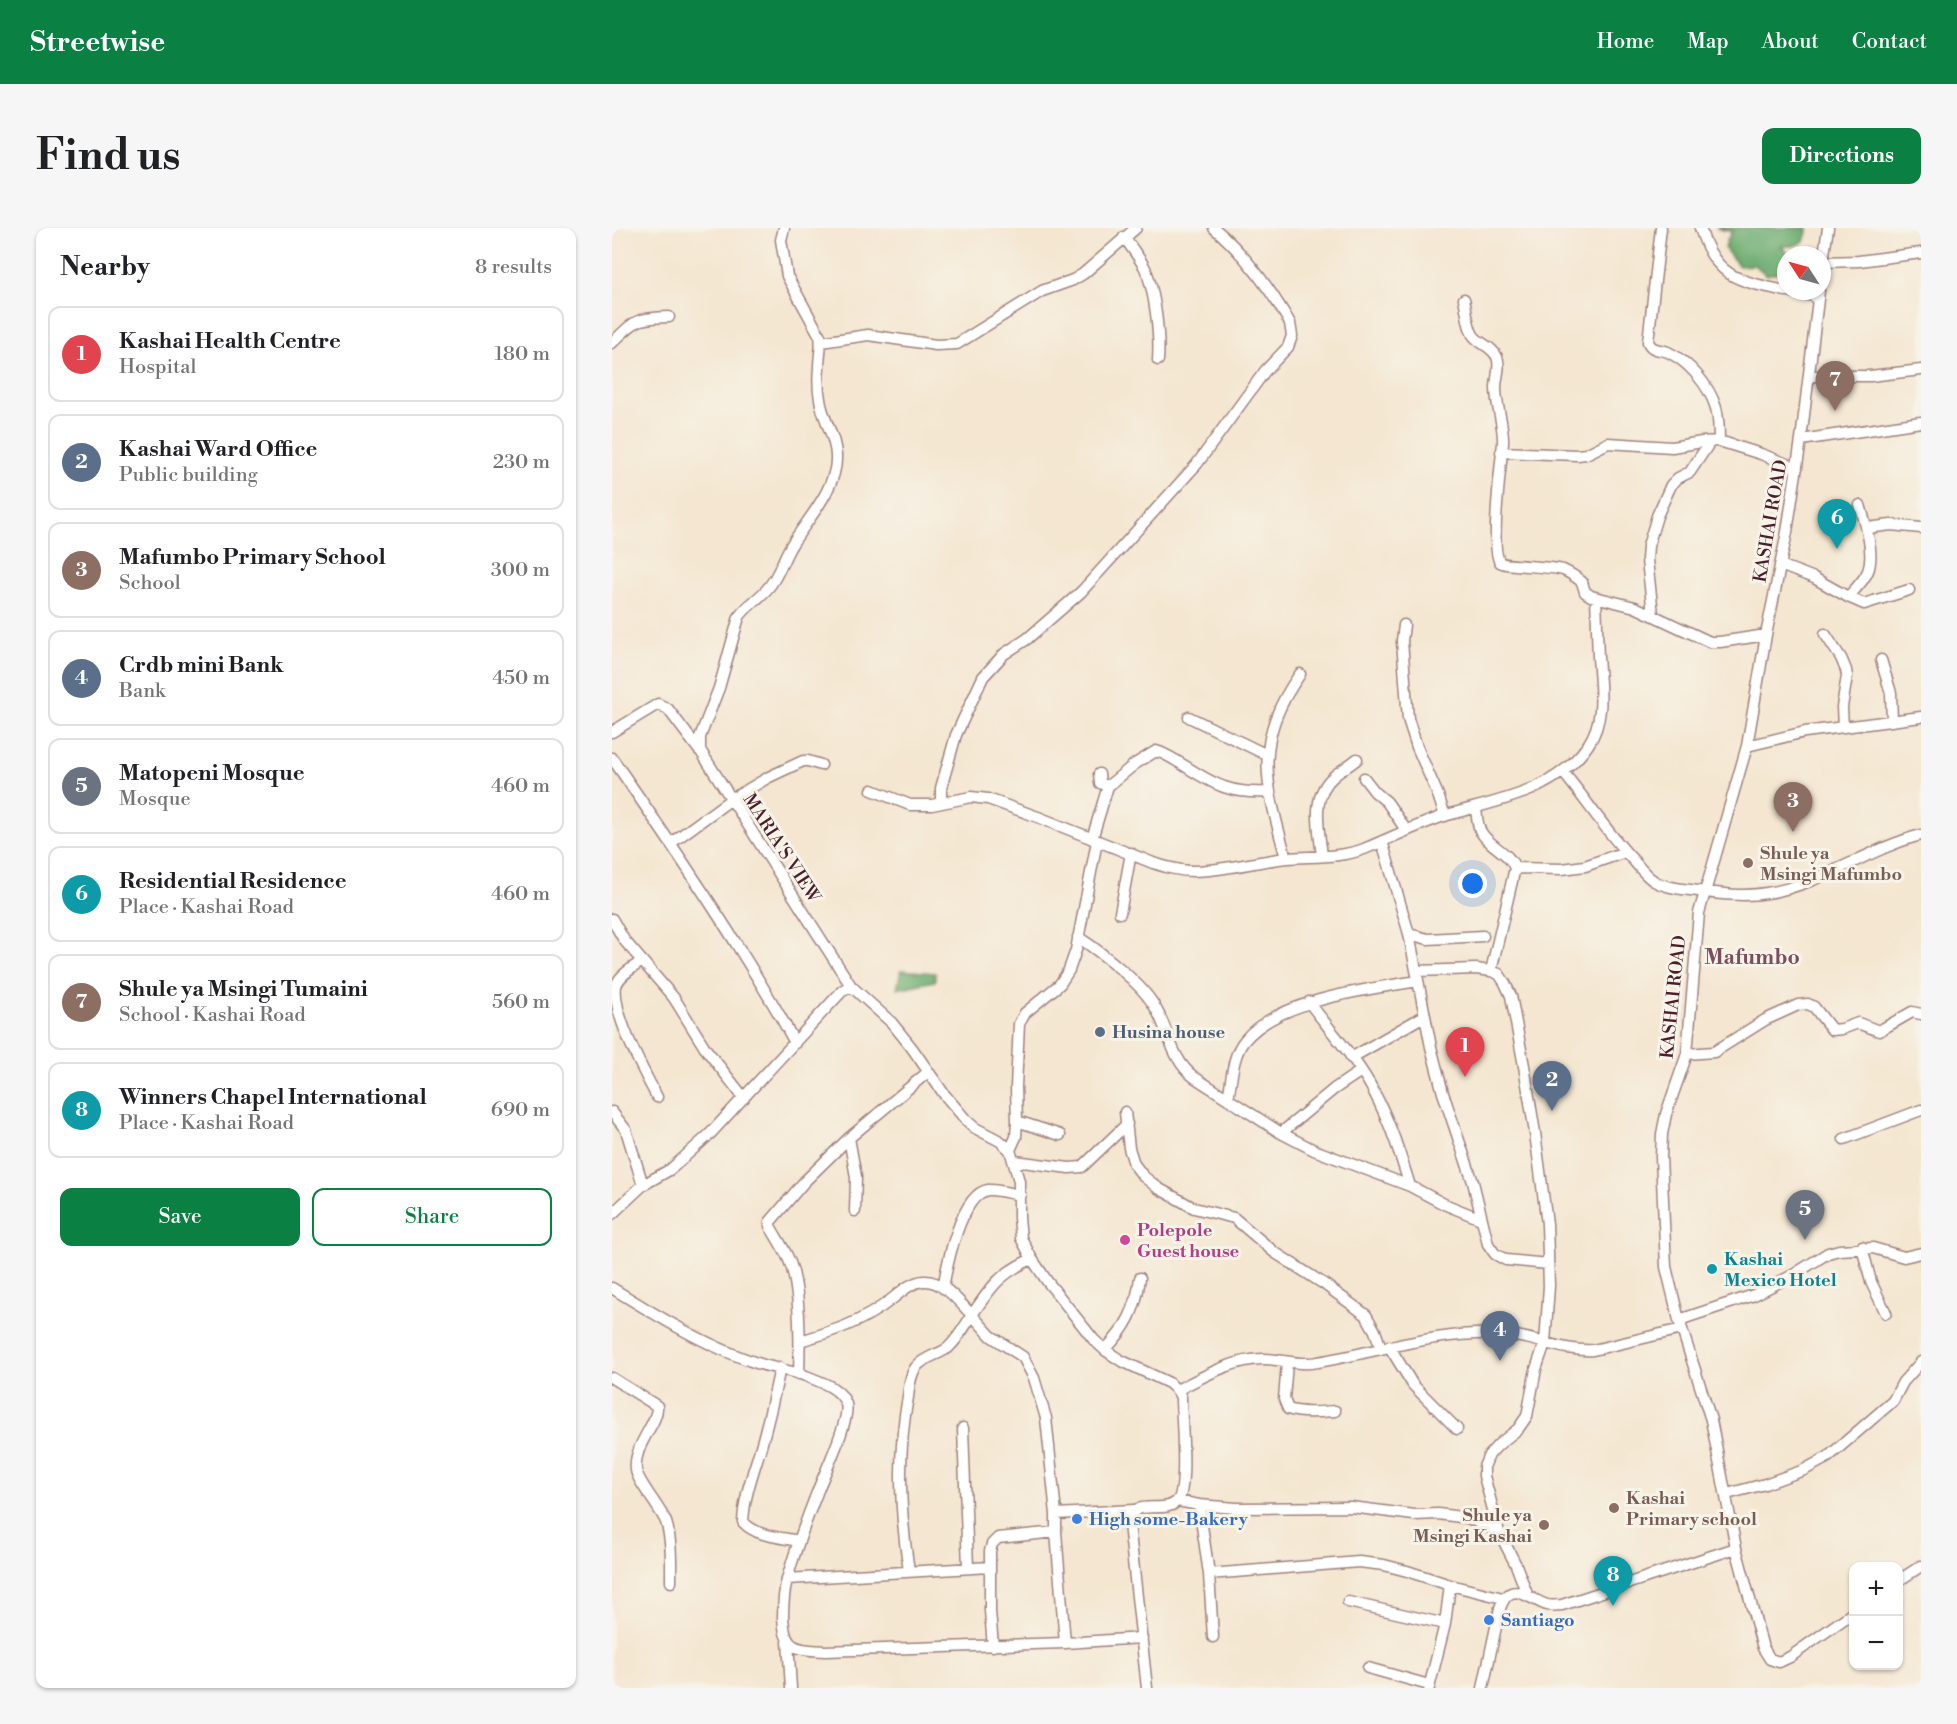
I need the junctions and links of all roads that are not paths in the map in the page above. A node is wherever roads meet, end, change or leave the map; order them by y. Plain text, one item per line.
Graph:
1 (784, 228) edge
2 (1136, 228) edge
3 (1214, 228) edge
4 (1661, 228) edge
5 (1700, 228) edge
6 (1828, 228) edge
7 (1124, 237) junction
8 (1825, 246) edge
9 (1921, 253) edge
10 (1831, 262) edge
11 (1777, 289) edge
12 (1464, 299) dead end
13 (1818, 300) edge
14 (669, 316) dead end
15 (821, 342) junction
16 (612, 344) edge
17 (1158, 360) dead end
18 (1921, 370) edge
19 (1809, 376) junction
20 (1921, 422) edge
21 (1801, 440) junction
22 (1714, 441) junction
23 (1502, 452) junction
24 (1797, 468) junction
25 (1860, 505) dead end
26 (1867, 528) junction
27 (1921, 528) edge
28 (1780, 565) junction
29 (1909, 590) dead end
30 (1848, 597) junction
31 (1596, 598) junction
32 (1653, 614) junction
33 (1404, 625) dead end
34 (1825, 634) dead end
35 (1766, 635) junction
36 (1881, 660) dead end
37 (1300, 674) dead end
38 (1189, 717) dead end
39 (1921, 717) edge
40 (1892, 721) junction
41 (1843, 726) junction
42 (612, 732) edge
43 (1747, 746) junction
44 (700, 750) junction
45 (1267, 755) junction
46 (612, 758) edge
47 (1357, 759) dead end
48 (821, 765) dead end
49 (1563, 772) junction
50 (1099, 774) dead end
51 (1364, 778) dead end
52 (1107, 786) junction
53 (872, 790) dead end
54 (1269, 792) junction
55 (730, 800) junction
56 (941, 802) junction
57 (1476, 808) junction
58 (1445, 816) junction
59 (1406, 830) junction
60 (1921, 835) edge
61 (1095, 840) junction
62 (1382, 841) junction
63 (671, 843) junction
64 (1625, 852) junction
65 (1131, 853) junction
66 (1322, 856) junction
67 (1286, 858) junction
68 (1515, 868) junction
69 (1705, 892) junction
70 (1120, 913) dead end
71 (612, 919) edge
72 (1409, 933) junction
73 (1483, 936) dead end
74 (1078, 937) junction
75 (642, 961) junction
76 (1491, 971) junction
77 (1418, 976) junction
78 (850, 986) junction
79 (1309, 1002) junction
80 (1921, 1014) edge
81 (1424, 1016) junction
82 (795, 1043) junction
83 (1687, 1054) junction
84 (1351, 1058) junction
85 (1361, 1071) junction
86 (928, 1072) junction
87 (657, 1097) dead end
88 (744, 1098) junction
89 (1228, 1098) junction
90 (1921, 1110) edge
91 (612, 1112) edge
92 (1125, 1112) dead end
93 (1017, 1121) junction
94 (1127, 1124) junction
95 (1281, 1132) junction
96 (1060, 1136) dead end
97 (849, 1138) junction
98 (1844, 1139) dead end
99 (1010, 1150) junction
100 (1015, 1161) junction
101 (643, 1185) junction
102 (1410, 1186) junction
103 (1020, 1196) junction
104 (855, 1212) dead end
105 (612, 1214) edge
106 (1481, 1219) junction
107 (1862, 1247) junction
108 (1921, 1252) edge
109 (1032, 1259) junction
110 (1548, 1264) junction
111 (1140, 1278) dead end
112 (612, 1288) edge
113 (943, 1288) junction
114 (1886, 1313) dead end
115 (972, 1315) junction
116 (1681, 1324) junction
117 (800, 1341) junction
118 (1545, 1343) junction
119 (1385, 1347) junction
120 (1105, 1350) junction
121 (1921, 1362) edge
122 (1287, 1363) junction
123 (780, 1368) junction
124 (799, 1374) junction
125 (612, 1378) edge
126 (1177, 1390) junction
127 (1335, 1411) dead end
128 (963, 1428) dead end
129 (1457, 1429) dead end
130 (1727, 1494) junction
131 (1178, 1501) junction
132 (1199, 1505) junction
133 (1134, 1510) junction
134 (1056, 1514) junction
135 (1056, 1532) junction
136 (1499, 1532) junction
137 (799, 1541) junction
138 (1736, 1548) junction
139 (1921, 1566) edge
140 (990, 1567) junction
141 (968, 1568) junction
142 (909, 1571) junction
143 (1209, 1574) junction
144 (1903, 1578) edge
145 (787, 1579) junction
146 (671, 1582) dead end
147 (1450, 1585) junction
148 (1527, 1594) junction
149 (1503, 1598) junction
150 (1348, 1602) dead end
151 (1849, 1616) edge
152 (1445, 1624) junction
153 (1213, 1636) dead end
154 (1142, 1638) junction
155 (788, 1641) junction
156 (1065, 1643) junction
157 (993, 1646) junction
158 (805, 1650) junction
159 (789, 1664) junction
160 (1368, 1668) dead end
161 (1429, 1687) edge
162 (791, 1688) edge
163 (1147, 1688) edge
164 (1483, 1688) edge

1 - 15 street
2 - 7 street
3 - 56 street
4 - 22 street
5 - 11 street
6 - 8 street
7 - 15 street
7 - 17 street
9 - 10 street
12 - 23 street
13 - 19 street, KASHAI ROAD
14 - 16 street
15 - 44 street
18 - 19 street
19 - 21 street, KASHAI ROAD
20 - 21 street
21 - 24 street, KASHAI ROAD
22 - 23 street
22 - 24 street
22 - 32 street
23 - 31 street
24 - 28 street, KASHAI ROAD
25 - 26 street
26 - 27 street
26 - 30 street
28 - 30 street
28 - 35 street, KASHAI ROAD
29 - 30 street
31 - 32 street
31 - 49 street
32 - 35 street
33 - 58 street
34 - 41 street
35 - 43 street, KASHAI ROAD
36 - 40 street
37 - 45 street
38 - 45 street
39 - 40 street
40 - 41 street
41 - 43 street
42 - 44 street, MARIA'S VIEW
43 - 69 street, KASHAI ROAD
44 - 55 street, MARIA'S VIEW
45 - 54 street
46 - 63 street
47 - 66 street
48 - 55 street
49 - 57 street
49 - 64 street
50 - 52 street
51 - 59 street
52 - 54 street
52 - 61 street
53 - 56 street
54 - 67 street
55 - 63 street
55 - 78 street, MARIA'S VIEW
56 - 61 street
57 - 58 street
57 - 68 street
58 - 59 street
59 - 62 street
60 - 69 street
61 - 65 street
61 - 74 street
62 - 66 street
62 - 72 street
63 - 82 street
64 - 68 street
64 - 69 street
65 - 67 street
65 - 70 street
66 - 67 street
68 - 76 street
69 - 83 street, KASHAI ROAD
71 - 75 street
72 - 73 street
72 - 77 street
74 - 89 street
74 - 93 street
75 - 87 street
75 - 88 street
76 - 77 street
76 - 110 street
77 - 79 street
77 - 81 street
78 - 82 street
78 - 86 street, MARIA'S VIEW
79 - 84 street
79 - 89 street
80 - 83 street
81 - 84 street
81 - 106 street
82 - 88 street
83 - 116 street, KASHAI ROAD
84 - 85 street
85 - 95 street
85 - 102 street
86 - 97 street
86 - 99 street, MARIA'S VIEW
88 - 101 street
89 - 95 street
90 - 98 street
91 - 101 street
92 - 94 street
93 - 96 street
93 - 99 street
94 - 100 street
94 - 119 street
95 - 102 street
97 - 104 street
97 - 117 street
99 - 100 street
100 - 103 street
101 - 105 street
102 - 106 street
103 - 109 street
103 - 113 street
106 - 110 street
107 - 108 street
107 - 114 street
107 - 116 street
109 - 115 street
109 - 120 street
110 - 118 street
111 - 120 street
112 - 123 street
113 - 115 street
113 - 117 street
115 - 134 street
115 - 142 street
116 - 118 street
116 - 130 street, KASHAI ROAD
117 - 124 street
118 - 119 street
118 - 136 street
119 - 122 street
119 - 129 street
120 - 126 street
121 - 130 street
122 - 126 street
122 - 127 street
123 - 124 street
123 - 137 street
124 - 137 street
125 - 146 street
126 - 131 street
128 - 141 street
130 - 138 street, KASHAI ROAD
131 - 132 street
131 - 133 street
132 - 136 street
132 - 143 street
133 - 134 street
133 - 154 street
134 - 135 street
135 - 140 street
135 - 156 street
136 - 148 street
137 - 145 street
138 - 148 street
138 - 151 street, KASHAI ROAD
139 - 144 street
140 - 141 street
140 - 157 street
141 - 142 street
142 - 145 street
143 - 147 street
143 - 153 street
145 - 155 street
147 - 149 street
147 - 152 street
148 - 149 street
149 - 164 street
150 - 152 street
152 - 161 street
154 - 156 street
154 - 163 street
155 - 158 street
155 - 159 street
156 - 157 street
157 - 158 street
158 - 159 street
159 - 162 street
160 - 161 street

